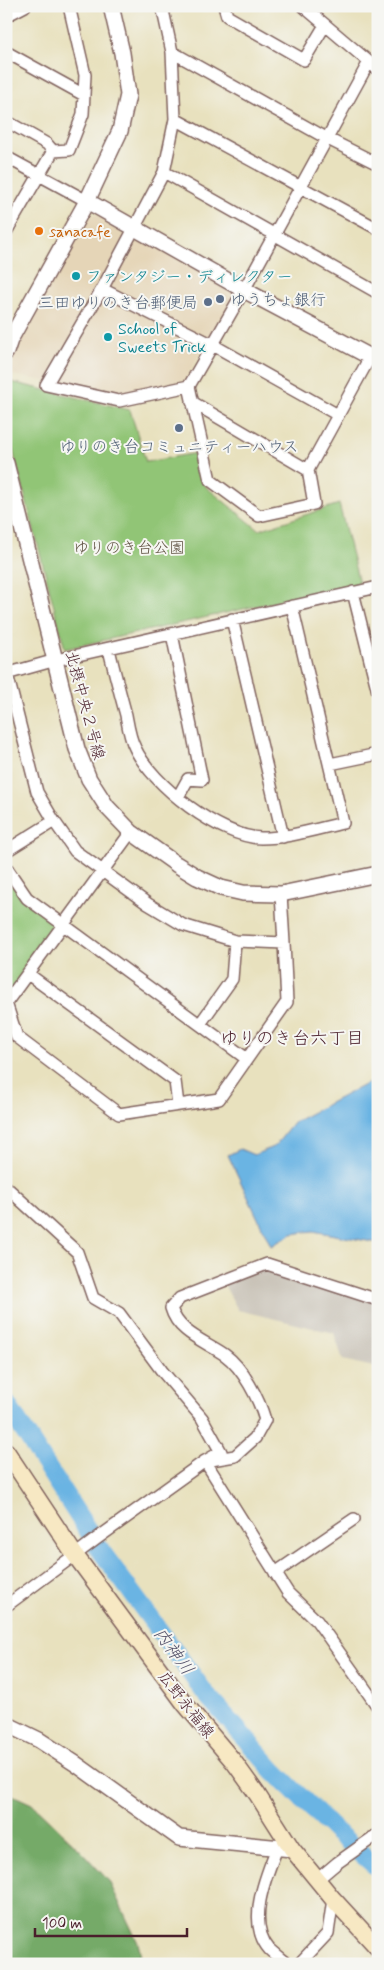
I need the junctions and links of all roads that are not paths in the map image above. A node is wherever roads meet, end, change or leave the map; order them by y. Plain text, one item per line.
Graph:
1 (25, 6) edge
2 (69, 6) edge
3 (111, 6) edge
4 (162, 6) edge
5 (224, 6) edge
6 (303, 6) edge
7 (6, 16) edge
8 (325, 25) junction
9 (6, 52) edge
10 (172, 52) junction
11 (369, 62) junction
12 (378, 70) edge
13 (84, 95) junction
14 (175, 119) junction
15 (6, 120) edge
16 (328, 138) junction
17 (53, 151) junction
18 (6, 157) edge
19 (378, 164) edge
20 (164, 172) junction
21 (40, 175) junction
22 (301, 187) junction
23 (87, 201) junction
24 (11, 210) edge
25 (135, 228) junction
26 (378, 229) edge
27 (6, 232) edge
28 (274, 236) junction
29 (102, 289) junction
30 (244, 290) junction
31 (378, 294) edge
32 (213, 346) junction
33 (6, 352) edge
34 (374, 359) edge
35 (188, 386) junction
36 (192, 402) junction
37 (338, 415) junction
38 (6, 463) edge
39 (308, 470) junction
40 (378, 587) edge
41 (353, 592) junction
42 (292, 606) junction
43 (232, 619) junction
44 (172, 634) junction
45 (108, 649) junction
46 (56, 660) junction
47 (7, 673) edge
48 (378, 692) edge
49 (378, 754) edge
50 (330, 764) junction
51 (178, 797) junction
52 (54, 821) junction
53 (131, 832) junction
54 (283, 837) junction
55 (6, 851) edge
56 (6, 867) edge
57 (104, 872) junction
58 (378, 874) edge
59 (281, 894) junction
60 (63, 926) junction
61 (235, 941) junction
62 (284, 943) junction
63 (28, 974) junction
64 (200, 1024) junction
65 (247, 1059) junction
66 (178, 1105) junction
67 (7, 1188) edge
68 (378, 1300) edge
69 (6, 1451) edge
70 (204, 1461) junction
71 (354, 1518) dead end
72 (78, 1553) junction
73 (275, 1573) junction
74 (6, 1606) edge
75 (378, 1707) edge
76 (6, 1724) edge
77 (376, 1838) edge
78 (285, 1849) junction
79 (318, 1879) junction
80 (333, 1899) junction
81 (378, 1948) edge
82 (287, 1964) edge
83 (299, 1964) edge

1 - 7 street
2 - 13 street
3 - 23 street
4 - 10 street
5 - 8 street
6 - 8 street
8 - 11 street
9 - 13 street
10 - 14 street
10 - 16 street
11 - 12 street
11 - 16 street
13 - 17 street
14 - 20 street
14 - 22 street
15 - 17 street
16 - 19 street
16 - 22 street
17 - 21 street
18 - 21 street
20 - 25 street
20 - 28 street
21 - 23 street
21 - 24 street
22 - 26 street
22 - 28 street
23 - 25 street
23 - 33 street
24 - 27 street
25 - 29 street
25 - 30 street
28 - 30 street
28 - 31 street
29 - 32 street
29 - 35 street
30 - 32 street
30 - 34 street
32 - 35 street
32 - 37 street
34 - 37 street
35 - 36 street
36 - 39 street
36 - 39 street
37 - 39 street
38 - 46 street, 北摂中央２号線
40 - 41 street
41 - 42 street
41 - 48 street
42 - 43 street
42 - 50 street
43 - 44 street
43 - 54 street
44 - 45 street
44 - 51 street
45 - 46 street
45 - 51 street
46 - 47 street
46 - 53 street, 北摂中央２号線
47 - 52 street
49 - 50 street
50 - 54 street
51 - 54 street
52 - 55 street
52 - 57 street
53 - 57 street
53 - 59 street, 北摂中央２号線
56 - 60 street
57 - 60 street
57 - 61 street
58 - 59 street, 北摂中央２号線
59 - 62 street
60 - 63 street
60 - 64 street
61 - 62 street
61 - 64 street
62 - 65 street
63 - 66 street
63 - 66 street
64 - 65 street
65 - 66 street
67 - 70 street
68 - 70 street
69 - 72 main road, 広野永福線
70 - 72 street
70 - 73 street
71 - 73 street
72 - 74 street
72 - 78 main road, 広野永福線
73 - 75 street
76 - 78 street
77 - 79 street
78 - 79 main road, 広野永福線
78 - 82 street
79 - 80 main road, 広野永福線
80 - 81 main road, 広野永福線
80 - 83 street

